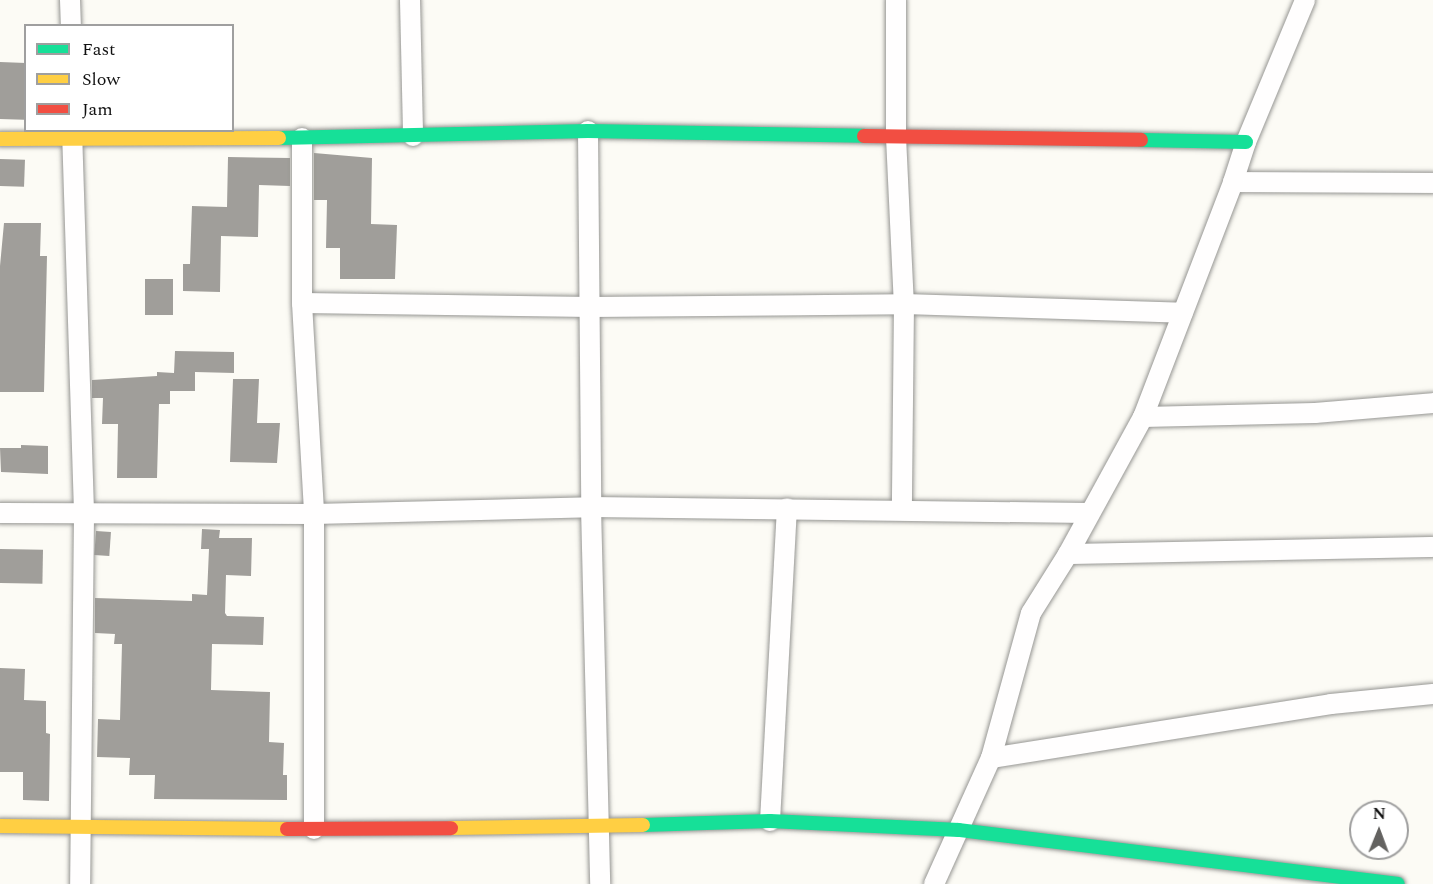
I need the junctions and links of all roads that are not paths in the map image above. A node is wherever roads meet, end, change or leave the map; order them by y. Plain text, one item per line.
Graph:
1 (70, 0) edge
2 (410, 0) edge
3 (896, 0) edge
4 (1305, 0) edge
5 (71, 24) edge
6 (588, 131) junction
7 (72, 136) edge
8 (413, 136) junction
9 (896, 137) junction
10 (302, 138) junction
11 (0, 140) edge
12 (1246, 142) junction
13 (1233, 182) junction
14 (1433, 183) edge
15 (302, 303) junction
16 (904, 304) junction
17 (591, 307) junction
18 (1184, 313) junction
19 (1433, 403) edge
20 (1143, 417) junction
21 (591, 507) junction
22 (787, 508) junction
23 (902, 510) junction
24 (0, 513) edge
25 (1089, 513) junction
26 (314, 514) junction
27 (84, 515) junction
28 (1433, 547) edge
29 (1068, 554) junction
30 (1433, 694) edge
31 (991, 758) junction
32 (770, 821) junction
33 (0, 826) edge
34 (79, 827) junction
35 (597, 827) junction
36 (314, 829) junction
37 (959, 830) junction
38 (1373, 883) edge
39 (80, 884) edge
40 (600, 884) edge
41 (934, 884) edge
42 (1398, 884) edge

1 - 5 street
2 - 8 street
3 - 9 street
4 - 12 street
6 - 8 street
6 - 9 street
6 - 17 street
7 - 10 street
7 - 11 street
7 - 27 street
8 - 10 street
9 - 12 street
9 - 16 street
10 - 15 street
12 - 13 street
13 - 14 street
13 - 18 street
15 - 17 street
15 - 26 street
16 - 17 street
16 - 18 street
16 - 23 street
17 - 21 street
18 - 20 street
19 - 20 street
20 - 25 street
21 - 22 street
21 - 26 street
21 - 35 street
22 - 23 street
22 - 32 street
23 - 25 street
24 - 27 street
25 - 29 street
26 - 27 street
26 - 36 street
27 - 34 street
28 - 29 street
29 - 31 street
30 - 31 street
31 - 37 street
32 - 35 street
32 - 37 street
33 - 34 street
34 - 36 street
34 - 39 street
35 - 36 street
35 - 40 street
37 - 38 street
37 - 41 street
38 - 42 street

